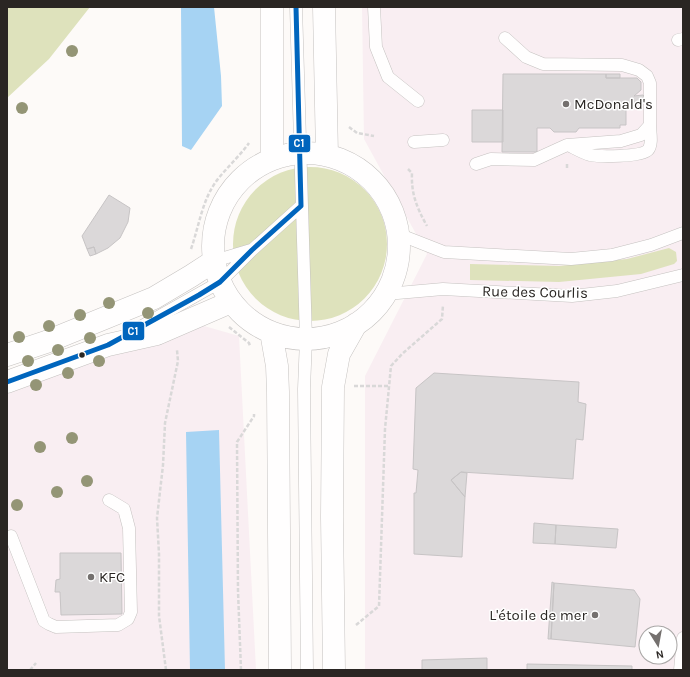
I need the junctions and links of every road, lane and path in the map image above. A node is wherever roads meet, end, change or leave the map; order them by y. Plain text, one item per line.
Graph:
1 (272, 7) edge
2 (296, 7) edge
3 (324, 7) edge
4 (374, 7) edge
5 (505, 38) dead end
6 (418, 101) dead end
7 (347, 123) dead end
8 (650, 125) junction
9 (374, 136) dead end
10 (443, 140) dead end
11 (251, 141) dead end
12 (414, 142) dead end
13 (567, 145) junction
14 (300, 153) junction
15 (328, 155) junction
16 (272, 159) junction
17 (476, 164) dead end
18 (408, 169) dead end
19 (301, 206) junction
20 (433, 231) dead end
21 (398, 234) junction
22 (683, 234) edge
23 (252, 250) junction
24 (187, 254) dead end
25 (214, 261) junction
26 (683, 275) edge
27 (220, 282) junction
28 (386, 294) junction
29 (443, 298) dead end
30 (231, 302) junction
31 (356, 324) junction
32 (223, 326) dead end
33 (271, 332) junction
34 (306, 339) junction
35 (108, 345) junction
36 (176, 348) dead end
37 (251, 349) dead end
38 (7, 355) edge
39 (7, 382) edge
40 (353, 386) dead end
41 (388, 386) junction
42 (255, 410) dead end
43 (109, 500) dead end
44 (11, 536) dead end
45 (356, 625) dead end
46 (683, 638) edge
47 (36, 663) dead end
48 (30, 670) edge
49 (166, 670) edge
50 (241, 670) edge
51 (280, 670) edge
52 (307, 670) edge
53 (334, 670) edge
54 (680, 670) edge

1 - 16 main road
2 - 14 lane
3 - 15 main road
4 - 6 lane
5 - 8 lane
7 - 9 path
8 - 13 lane
8 - 13 lane
10 - 12 lane
11 - 24 path
13 - 17 lane
14 - 15 main road
14 - 16 main road
14 - 19 lane
15 - 21 main road
16 - 25 main road
18 - 20 path
19 - 23 lane
19 - 34 lane
21 - 22 lane
21 - 28 main road
23 - 25 lane
23 - 27 lane
25 - 27 main road
25 - 38 main road
26 - 28 lane, Rue des Courlis
27 - 30 main road
27 - 35 lane
28 - 31 main road
29 - 41 path
30 - 33 main road
30 - 35 main road
31 - 34 main road
31 - 53 main road
32 - 37 path
33 - 34 main road
33 - 51 main road
34 - 52 lane
35 - 39 main road
36 - 49 path
40 - 41 path
41 - 45 path
42 - 50 path
43 - 44 lane
46 - 54 lane
47 - 48 path

